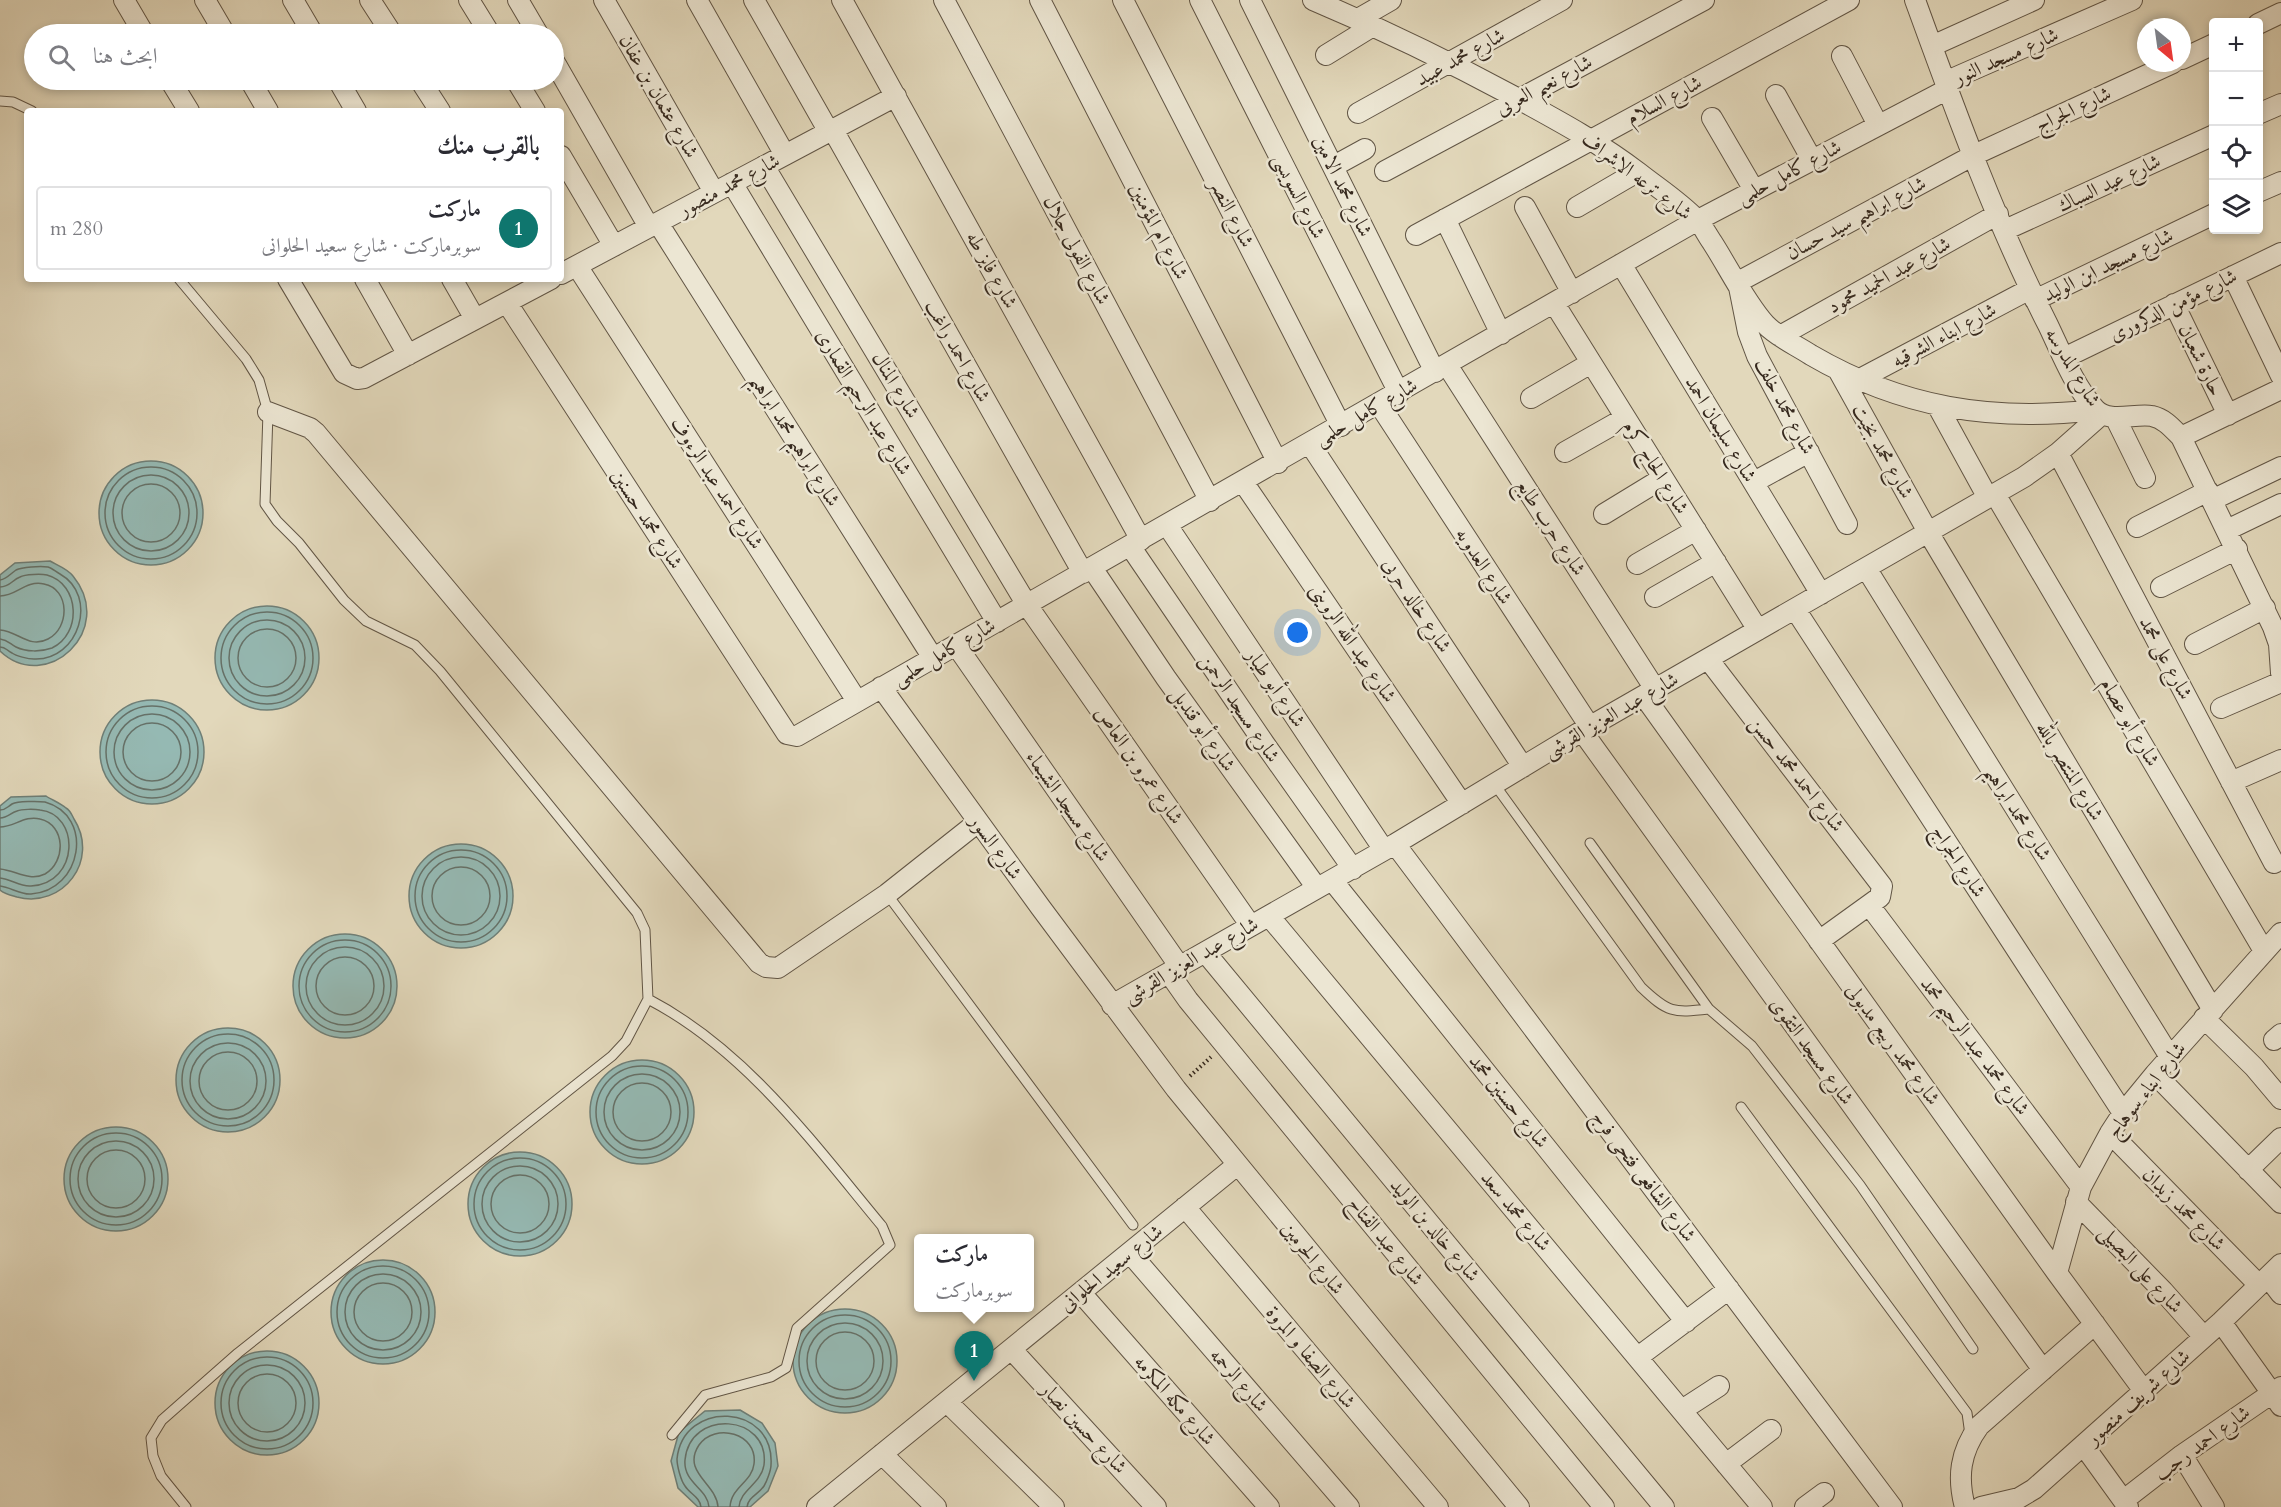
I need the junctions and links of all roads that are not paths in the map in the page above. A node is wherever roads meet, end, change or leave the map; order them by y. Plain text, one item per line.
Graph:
1 (124, 0) edge
2 (205, 0) edge
3 (293, 0) edge
4 (370, 0) edge
5 (469, 0) edge
6 (518, 0) edge
7 (604, 0) edge
8 (697, 0) edge
9 (754, 0) edge
10 (842, 0) edge
11 (944, 0) edge
12 (1040, 0) edge
13 (1123, 0) edge
14 (1200, 0) edge
15 (1250, 0) edge
16 (1313, 0) edge
17 (1391, 0) edge
18 (1562, 0) edge
19 (1704, 0) edge
20 (1850, 0) edge
21 (1916, 0) edge
22 (2034, 0) edge
23 (2132, 0) edge
24 (2281, 13) edge
25 (1365, 22) junction
26 (2263, 22) edge
27 (138, 24) edge
28 (219, 24) edge
29 (306, 24) edge
30 (386, 24) edge
31 (484, 24) edge
32 (532, 24) edge
33 (1932, 46) junction
34 (2209, 46) edge
35 (1326, 55) dead end
36 (2191, 55) edge
37 (1842, 56) dead end
38 (1450, 62) junction
39 (2154, 72) edge
40 (564, 78) edge
41 (1946, 86) junction
42 (176, 90) edge
43 (256, 90) edge
44 (344, 90) edge
45 (426, 90) edge
46 (522, 90) edge
47 (1776, 94) dead end
48 (896, 96) junction
49 (1517, 99) junction
50 (0, 101) edge
51 (2281, 104) edge
52 (26, 108) edge
53 (187, 108) edge
54 (266, 108) edge
55 (354, 108) edge
56 (438, 108) edge
57 (533, 108) edge
58 (2263, 112) edge
59 (1358, 113) dead end
60 (1712, 118) dead end
61 (1878, 126) junction
62 (831, 131) junction
63 (2209, 137) edge
64 (1592, 139) junction
65 (1365, 149) dead end
66 (785, 155) junction
67 (1974, 155) junction
68 (1812, 160) junction
69 (564, 161) edge
70 (764, 166) junction
71 (1334, 166) junction
72 (1384, 171) dead end
73 (1637, 172) junction
74 (2281, 182) edge
75 (732, 183) junction
76 (1754, 190) junction
77 (2263, 190) edge
78 (714, 192) junction
79 (1526, 207) dead end
80 (1577, 207) dead end
81 (2209, 216) edge
82 (1445, 219) junction
83 (1698, 220) junction
84 (2001, 222) junction
85 (653, 225) junction
86 (1416, 235) dead end
87 (614, 246) junction
88 (2281, 253) edge
89 (1621, 264) junction
90 (564, 272) edge
91 (2233, 276) junction
92 (182, 282) edge
93 (290, 282) edge
94 (367, 282) edge
95 (454, 282) edge
96 (545, 282) edge
97 (560, 282) edge
98 (1738, 282) junction
99 (1572, 293) junction
100 (2032, 295) junction
101 (507, 303) junction
102 (1554, 303) junction
103 (2174, 304) junction
104 (476, 319) junction
105 (1501, 334) junction
106 (1780, 336) junction
107 (408, 355) junction
108 (2064, 358) junction
109 (1591, 363) junction
110 (1441, 369) junction
111 (1838, 370) junction
112 (2281, 376) edge
113 (1858, 380) junction
114 (2281, 389) edge
115 (1399, 393) junction
116 (1531, 398) dead end
117 (1379, 404) junction
118 (1937, 405) junction
119 (268, 412) junction
120 (2104, 413) junction
121 (2228, 415) junction
122 (1625, 418) junction
123 (1341, 426) junction
124 (2181, 437) junction
125 (1310, 444) junction
126 (1565, 452) dead end
127 (1809, 452) junction
128 (2058, 453) junction
129 (1278, 463) junction
130 (2281, 466) edge
131 (1664, 478) junction
132 (2145, 478) dead end
133 (1243, 482) junction
134 (1754, 482) junction
135 (2210, 495) junction
136 (1992, 496) junction
137 (1210, 501) junction
138 (2281, 504) edge
139 (1604, 514) dead end
140 (1847, 524) dead end
141 (1167, 525) junction
142 (2137, 527) dead end
143 (1696, 530) junction
144 (2227, 530) junction
145 (1928, 532) junction
146 (1136, 543) junction
147 (2237, 549) junction
148 (1716, 562) junction
149 (1637, 564) dead end
150 (1866, 568) junction
151 (1087, 570) junction
152 (2162, 587) dead end
153 (1821, 594) junction
154 (1655, 597) dead end
155 (1027, 605) junction
156 (2265, 608) junction
157 (1796, 609) junction
158 (997, 622) junction
159 (1758, 630) junction
160 (2195, 644) dead end
161 (2280, 644) edge
162 (956, 645) junction
163 (933, 658) junction
164 (1708, 659) junction
165 (2281, 673) edge
166 (2281, 682) edge
167 (881, 687) junction
168 (1649, 693) junction
169 (857, 701) junction
170 (2221, 708) dead end
171 (1586, 729) junction
172 (787, 734) joint
173 (2281, 760) edge
174 (1523, 767) junction
175 (2231, 782) junction
176 (1495, 785) junction
177 (1462, 804) junction
178 (978, 822) junction
179 (1590, 843) dead end
180 (1390, 847) junction
181 (2274, 863) dead end
182 (1353, 868) junction
183 (1325, 884) junction
184 (887, 894) junction
185 (1869, 905) junction
186 (1269, 916) junction
187 (1251, 926) junction
188 (2281, 933) edge
189 (1819, 941) junction
190 (2264, 951) junction
191 (1205, 952) junction
192 (1174, 970) junction
193 (648, 999) junction
194 (1112, 1005) junction
195 (1709, 1009) junction
196 (2208, 1014) junction
197 (2170, 1057) junction
198 (2155, 1074) junction
199 (2281, 1099) edge
200 (1742, 1107) dead end
201 (2122, 1113) junction
202 (2110, 1133) junction
203 (2281, 1138) edge
204 (1237, 1165) junction
205 (2248, 1170) junction
206 (2079, 1194) junction
207 (2281, 1203) edge
208 (1185, 1207) junction
209 (1133, 1225) dead end
210 (1130, 1253) junction
211 (2057, 1274) junction
212 (2269, 1275) edge
213 (1729, 1289) junction
214 (1081, 1293) junction
215 (2281, 1294) edge
216 (1686, 1322) junction
217 (2221, 1322) junction
218 (2095, 1324) junction
219 (2204, 1337) junction
220 (1972, 1348) dead end
221 (1011, 1350) junction
222 (1638, 1357) junction
223 (2043, 1370) junction
224 (1719, 1386) dead end
225 (2144, 1391) junction
226 (2278, 1395) edge
227 (947, 1401) junction
228 (1682, 1410) junction
229 (1771, 1430) dead end
230 (672, 1436) dead end
231 (1970, 1438) junction
232 (2084, 1446) junction
233 (882, 1454) junction
234 (2182, 1455) junction
235 (1726, 1464) junction
236 (1824, 1493) dead end
237 (2023, 1502) edge
238 (2126, 1504) edge
239 (819, 1506) edge
240 (186, 1507) edge
241 (936, 1507) edge
242 (1054, 1507) edge
243 (1156, 1507) edge
244 (1269, 1507) edge
245 (1349, 1507) edge
246 (1438, 1507) edge
247 (1519, 1507) edge
248 (1604, 1507) edge
249 (1664, 1507) edge
250 (1762, 1507) edge
251 (1805, 1507) edge
252 (1892, 1507) edge
253 (1965, 1507) edge
254 (1981, 1507) edge
255 (2214, 1507) edge

1 - 27 street
2 - 28 street
3 - 29 street
4 - 30 street
5 - 31 street
6 - 32 street
7 - 78 street, شارع عثمان بن عفان
8 - 66 street
9 - 62 street, شارع احمد راغب
10 - 48 street, شارع فايز طه
11 - 137 street, شارع الفولى جلال
12 - 129 street, شارع ام المؤمنين
13 - 123 street, شارع النصر
14 - 115 street, شارع السويسى
15 - 71 street, شارع محمد الامين
16 - 25 street, شارع ترعه الاشراف
17 - 25 street
18 - 38 street, شارع محمد عبيد
19 - 49 street, شارع نعيم العربى
20 - 64 street, شارع السلام
21 - 33 street, شارع المدرسه
22 - 33 street
23 - 41 street, شارع مسجد النور
24 - 26 street
25 - 35 street
25 - 38 street, شارع ترعه الاشراف
33 - 41 street, شارع المدرسه
34 - 36 street
37 - 61 street
38 - 49 street, شارع ترعه الاشراف
38 - 59 street, شارع محمد عبيد
39 - 67 street, شارع الجراج
40 - 85 street, شارع ابراهيم محمد ابراهيم
41 - 61 street, شارع كامل حلمى
41 - 67 street, شارع المدرسه
42 - 53 street
43 - 54 street
44 - 55 street
45 - 56 street
46 - 57 street
47 - 68 street
48 - 62 street, شارع محمد منصور
48 - 146 street, شارع فايز طه
49 - 64 street, شارع ترعه الاشراف
49 - 72 street, شارع نعيم العربى
50 - 52 lane
51 - 58 street
60 - 76 street
61 - 68 street, شارع كامل حلمى
62 - 66 street, شارع محمد منصور
62 - 151 street, شارع احمد راغب
63 - 84 street, شارع عيد السباك
64 - 73 street, شارع ترعه الاشراف
64 - 82 street, شارع السلام
65 - 71 street
66 - 70 street, شارع محمد منصور
67 - 84 street, شارع المدرسه
67 - 98 street, شارع ابراهيم سيد حسان
68 - 76 street, شارع كامل حلمى
69 - 87 street
70 - 75 street, شارع محمد منصور
70 - 155 street, شارع المنال
71 - 110 street, شارع محمد الامين
73 - 80 street
73 - 83 street, شارع ترعه الاشراف
74 - 77 street
75 - 78 street, شارع محمد منصور
75 - 158 street, شارع عبد الرحيم القمارى
76 - 83 street, شارع كامل حلمى
78 - 85 street, شارع محمد منصور
79 - 99 street
81 - 100 street, شارع مسجد ابن الوليد
82 - 86 street, شارع السلام
82 - 105 street
83 - 89 street, شارع كامل حلمى
83 - 98 street, شارع ترعه الاشراف
84 - 100 street, شارع المدرسه
84 - 106 street, شارع عبد الحميد محمود
85 - 87 street, شارع محمد منصور
85 - 163 street, شارع ابراهيم محمد ابراهيم
87 - 90 street, شارع محمد منصور
88 - 91 street, شارع مؤمن الدكرورى
89 - 99 street, شارع كامل حلمى
89 - 134 street, شارع سليمان احمد
91 - 103 street, شارع مؤمن الدكرورى
91 - 112 street
92 - 119 lane
93 - 107 street, شارع محمد منصور
94 - 107 street
95 - 104 street
96 - 101 street, شارع محمد منصور
97 - 169 street, شارع احمد عبد الرءوف
98 - 106 street, شارع ترعه الاشراف
98 - 127 street, شارع محمد خلف
99 - 102 street, شارع كامل حلمى
100 - 108 street, شارع المدرسه
100 - 113 street, شارع ابناء الشرقيه
101 - 104 street, شارع محمد منصور
101 - 172 street, شارع محمد حسنين
102 - 105 street, شارع كامل حلمى
102 - 109 street, شارع الحاج كرم
103 - 108 street, شارع مؤمن الدكرورى
103 - 121 street, حارة شعبان
104 - 107 street, شارع محمد منصور
105 - 110 street, شارع كامل حلمى
106 - 111 street, شارع ترعه الاشراف
108 - 120 street, شارع المدرسه
109 - 116 street
109 - 122 street, شارع الحاج كرم
110 - 115 street, شارع كامل حلمى
110 - 168 street, شارع حرب طايع
111 - 113 street, شارع ترعه الاشراف
111 - 145 street, شارع محمد بخيت
113 - 118 street, شارع ترعه الاشراف
114 - 121 street
115 - 117 street, شارع كامل حلمى
117 - 123 street, شارع كامل حلمى
117 - 171 street, شارع العدويه
118 - 120 street, شارع ترعه الاشراف
118 - 136 street, شارع أبو عصام
119 - 184 street
119 - 193 lane
120 - 124 street, شارع المدرسه
120 - 128 street, شارع عبد العزيز القرشى
120 - 132 street
121 - 124 street
122 - 126 street
122 - 131 street, شارع الحاج كرم
123 - 125 street, شارع كامل حلمى
124 - 135 street, شارع المدرسه
125 - 129 street, شارع كامل حلمى
125 - 174 street, شارع خالد حربى
127 - 134 street
127 - 140 street, شارع محمد خلف
128 - 136 street, شارع عبد العزيز القرشى
128 - 175 street, شارع على محمد
129 - 133 street, شارع كامل حلمى
130 - 135 street
131 - 139 street
131 - 143 street, شارع الحاج كرم
133 - 137 street, شارع كامل حلمى
133 - 177 street, شارع عبد الله الروينى
134 - 153 street, شارع سليمان احمد
135 - 142 street
135 - 144 street, شارع المدرسه
136 - 145 street, شارع عبد العزيز القرشى
136 - 190 street, شارع أبو عصام
137 - 141 street, شارع كامل حلمى
138 - 144 street
141 - 146 street, شارع كامل حلمى
141 - 180 street, شارع أبو طيار
143 - 148 street, شارع الحاج كرم
143 - 149 street
144 - 147 street, شارع المدرسه
145 - 150 street, شارع عبد العزيز القرشى
145 - 196 street, شارع المنتصر بالله
146 - 151 street, شارع كامل حلمى
146 - 182 street, شارع مسجد الرحمن
147 - 152 street
147 - 156 street, شارع المدرسه
148 - 154 street
148 - 159 street, شارع الحاج كرم
150 - 153 street, شارع عبد العزيز القرشى
150 - 197 street, شارع محمد ابراهيم
151 - 155 street, شارع كامل حلمى
151 - 183 street, شارع أبو قنديل
153 - 157 street, شارع عبد العزيز القرشى
155 - 158 street, شارع كامل حلمى
155 - 187 street, شارع عمرو بن العاص
156 - 160 street
156 - 161 street, شارع المدرسه
157 - 159 street, شارع عبد العزيز القرشى
157 - 201 street, شارع الجراج
158 - 162 street, شارع كامل حلمى
159 - 164 street, شارع عبد العزيز القرشى
161 - 165 street, شارع المدرسه
162 - 163 street, شارع كامل حلمى
162 - 192 street, شارع مسجد الشيماء
163 - 167 street, شارع كامل حلمى
164 - 168 street, شارع عبد العزيز القرشى
164 - 185 street, شارع احمد محمد حسن
166 - 170 street
167 - 169 street, شارع كامل حلمى
167 - 178 street, شارع السور
168 - 171 street, شارع عبد العزيز القرشى
168 - 189 street, شارع محمد ربيع مدبولى
169 - 172 street, شارع كامل حلمى
171 - 174 street, شارع عبد العزيز القرشى
171 - 223 street, شارع مسجد التقوى
173 - 175 street
174 - 176 street, شارع عبد العزيز القرشى
175 - 181 street, شارع على محمد
176 - 177 street, شارع عبد العزيز القرشى
176 - 195 lane
177 - 180 street, شارع عبد العزيز القرشى
178 - 184 street
178 - 194 street, شارع السور
179 - 195 lane
180 - 182 street, شارع عبد العزيز القرشى
180 - 213 street, شارع الشافعى فتحى فرج
182 - 183 street, شارع عبد العزيز القرشى
183 - 186 street, شارع عبد العزيز القرشى
183 - 216 street, شارع حسنين محمد
184 - 209 lane
185 - 189 street
185 - 206 street, شارع محمد عبد الرحيم محمد
186 - 187 street, شارع عبد العزيز القرشى
186 - 222 street, شارع محمد سعد
187 - 191 street, شارع عبد العزيز القرشى
188 - 190 street, شارع ابناء سوهاج
189 - 211 street, شارع محمد ربيع مدبولى
190 - 196 street, شارع ابناء سوهاج
191 - 192 street, شارع عبد العزيز القرشى
191 - 249 street, شارع خالد بن الوليد
192 - 194 street, شارع عبد العزيز القرشى
192 - 248 street, شارع عبد الفتاح
193 - 230 lane
193 - 240 lane
194 - 204 street, شارع الحرمين
195 - 220 lane
196 - 197 street, شارع ابناء سوهاج
196 - 199 street, شارع المنتصر بالله
197 - 198 street, شارع ابناء سوهاج
198 - 201 street, شارع ابناء سوهاج
198 - 205 street
200 - 231 lane
201 - 202 street, شارع ابناء سوهاج
202 - 206 street, شارع ابناء سوهاج
202 - 212 street, شارع محمد زيدان
203 - 205 street
204 - 208 street, شارع سعيد الحلوانى
204 - 247 street, شارع الحرمين
205 - 207 street
206 - 211 street, شارع ابناء سوهاج
206 - 219 street, شارع على البصيلى
208 - 210 street, شارع سعيد الحلوانى
208 - 246 street, شارع الصفا و المروة
210 - 214 street, شارع سعيد الحلوانى
210 - 245 street, شارع الرحمه
211 - 218 street, شارع محمد ربيع مدبولى
212 - 215 street, شارع محمد زيدان
212 - 217 street, شارع شريف منصور
213 - 216 street
213 - 252 street, شارع الشافعى فتحى فرج
214 - 221 street, شارع سعيد الحلوانى
214 - 244 street, شارع مكه المكرمه
216 - 222 street
217 - 219 street, شارع شريف منصور
217 - 226 street
218 - 223 street
218 - 225 street, شارع محمد ربيع مدبولى
219 - 225 street, شارع شريف منصور
221 - 227 street, شارع سعيد الحلوانى
221 - 243 street, شارع حسين نصار
222 - 228 street, شارع محمد سعد
223 - 231 street
224 - 228 street
225 - 232 street, شارع شريف منصور
226 - 234 street, شارع احمد رجب
227 - 233 street, شارع سعيد الحلوانى
227 - 242 street
228 - 235 street, شارع محمد سعد
229 - 235 street
231 - 253 street
232 - 237 street, شارع شريف منصور
232 - 238 street
233 - 239 street, شارع سعيد الحلوانى
233 - 241 street
234 - 238 street, شارع احمد رجب
234 - 255 street
235 - 250 street, شارع محمد سعد
236 - 251 street
237 - 254 street, شارع شريف منصور

